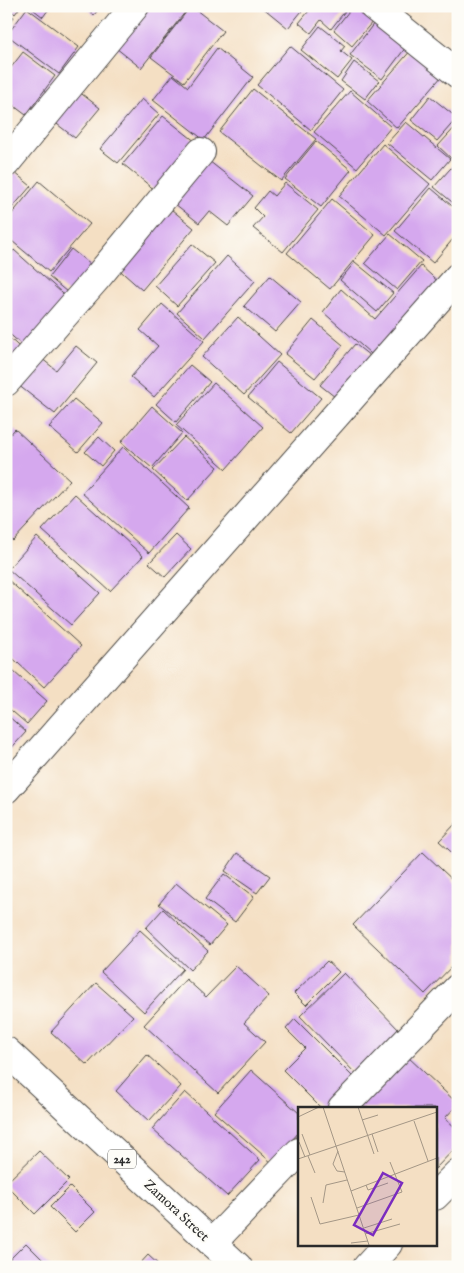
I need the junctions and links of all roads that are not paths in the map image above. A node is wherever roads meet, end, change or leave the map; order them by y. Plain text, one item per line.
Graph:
1 (135, 6) edge
2 (373, 6) edge
3 (458, 74) edge
4 (201, 152) dead end
5 (6, 163) edge
6 (458, 277) edge
7 (6, 382) edge
8 (6, 788) edge
9 (458, 988) edge
10 (6, 1051) edge
11 (343, 1107) edge
12 (298, 1153) edge
13 (458, 1173) edge
14 (436, 1195) edge
15 (212, 1243) junction
16 (386, 1246) edge
17 (238, 1267) edge
18 (367, 1267) edge

1 - 5 street
2 - 3 street
4 - 7 street
6 - 8 street
9 - 11 street
10 - 15 street, Zamora Street / 242
12 - 15 street
13 - 14 street
15 - 17 street, Zamora Street / 242
16 - 18 street

